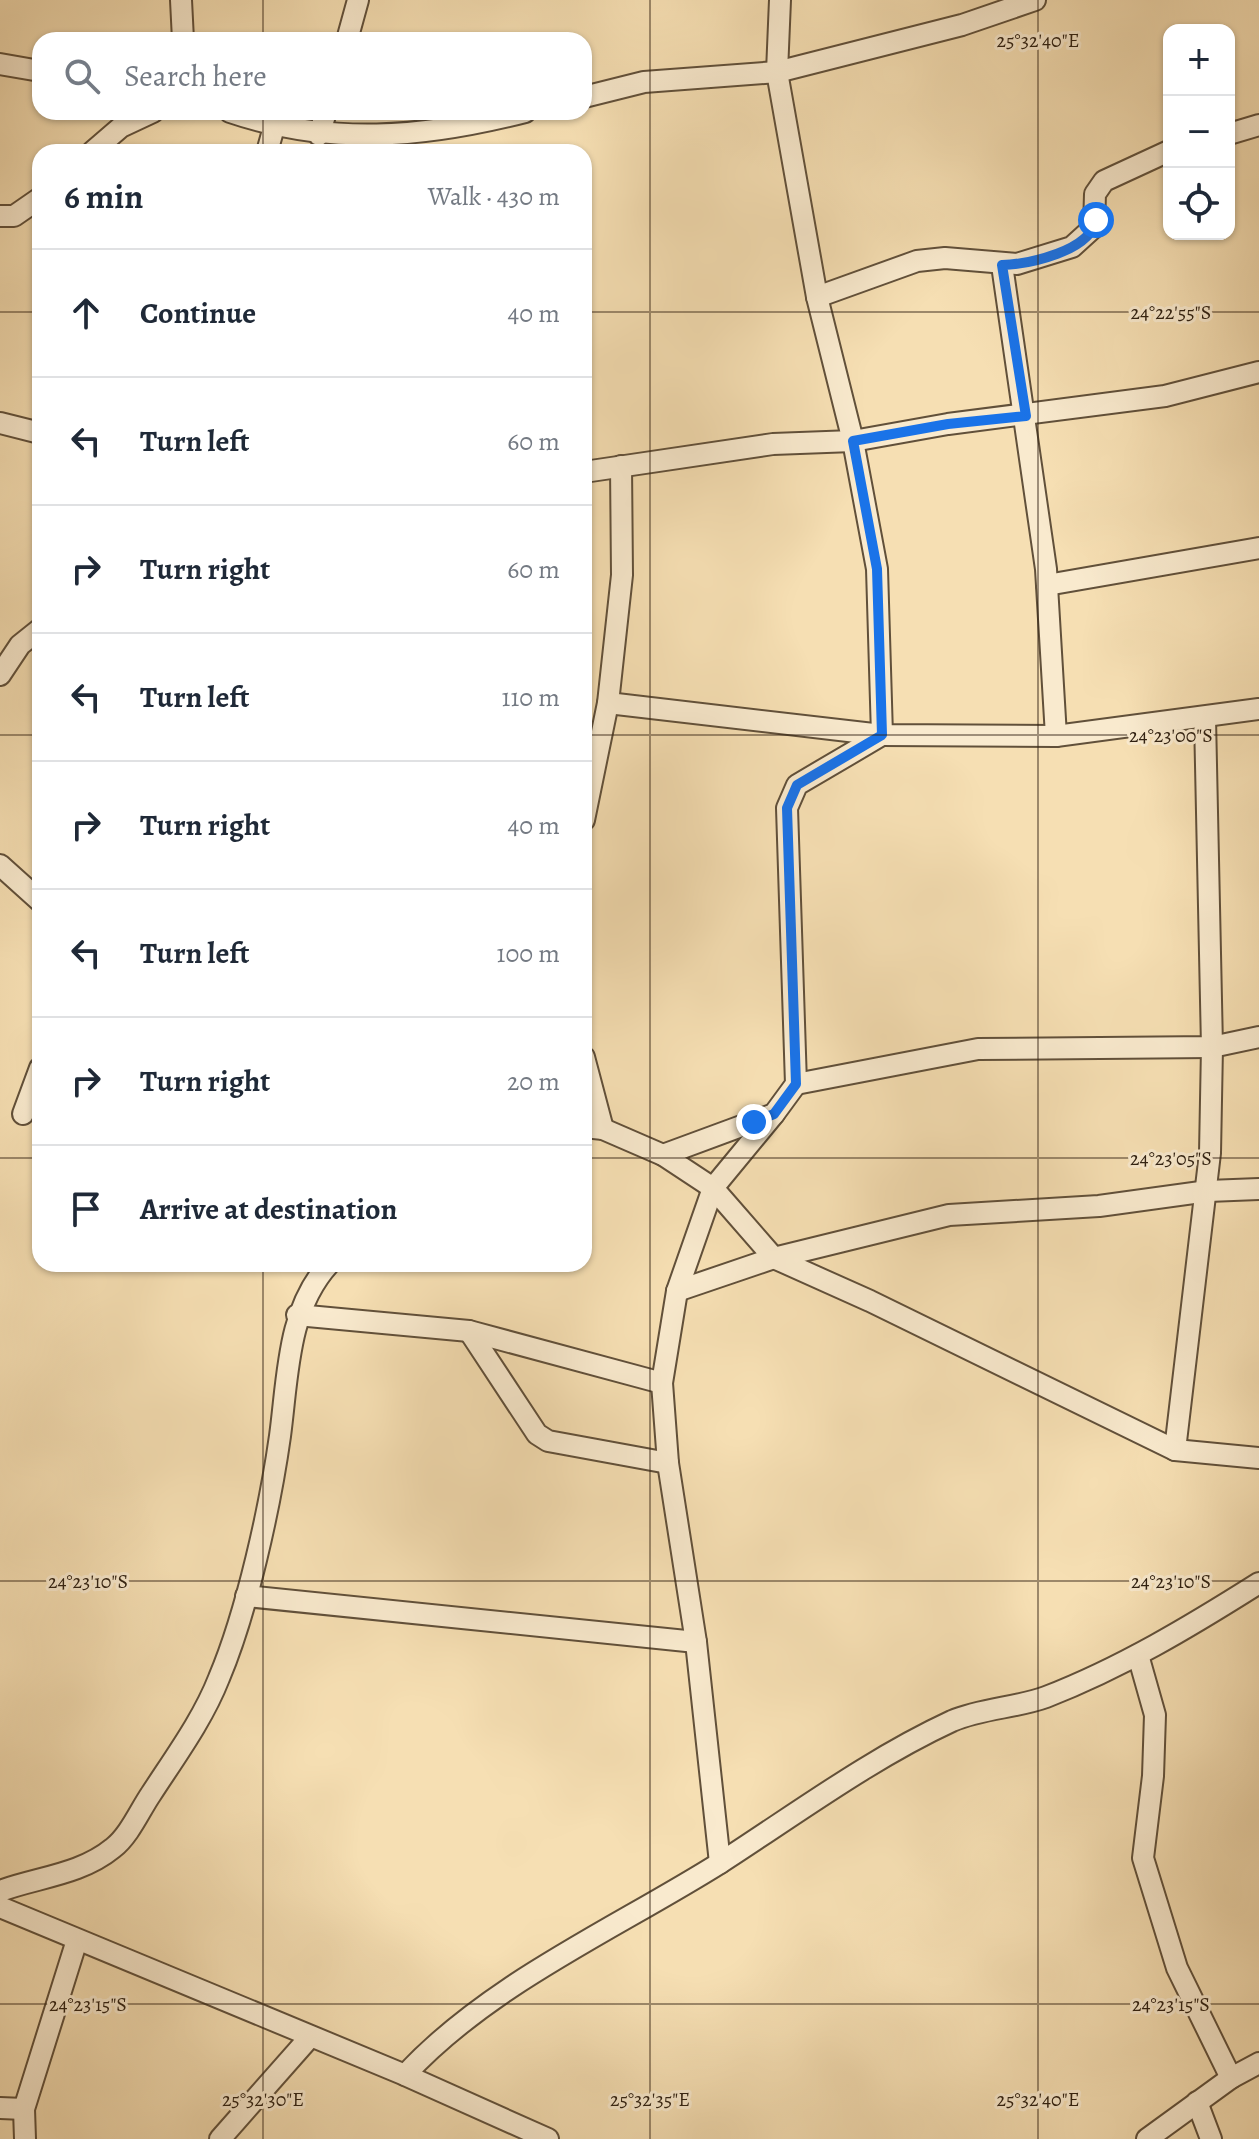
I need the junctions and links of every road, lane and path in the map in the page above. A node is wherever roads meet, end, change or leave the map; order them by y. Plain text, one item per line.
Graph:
1 (181, 0) edge
2 (358, 0) edge
3 (780, 0) edge
4 (1035, 0) edge
5 (183, 32) edge
6 (349, 32) edge
7 (0, 64) edge
8 (32, 70) edge
9 (777, 72) junction
10 (592, 95) edge
11 (136, 120) edge
12 (253, 120) edge
13 (324, 120) edge
14 (480, 120) edge
15 (1259, 125) edge
16 (274, 127) junction
17 (1235, 132) edge
18 (319, 135) junction
19 (101, 144) edge
20 (269, 144) edge
21 (1163, 154) edge
22 (32, 204) edge
23 (0, 216) edge
24 (1002, 265) junction
25 (817, 297) junction
26 (1259, 372) edge
27 (1026, 416) junction
28 (0, 423) edge
29 (32, 431) edge
30 (853, 441) junction
31 (621, 466) junction
32 (592, 471) edge
33 (1259, 548) edge
34 (1047, 585) junction
35 (32, 635) edge
36 (0, 675) edge
37 (608, 703) junction
38 (1259, 709) edge
39 (1205, 718) junction
40 (882, 735) junction
41 (1056, 736) junction
42 (592, 781) edge
43 (0, 865) edge
44 (32, 894) edge
45 (1259, 1037) edge
46 (1212, 1047) junction
47 (796, 1084) junction
48 (32, 1090) edge
49 (23, 1114) dead end
50 (774, 1114) junction
51 (593, 1128) edge
52 (663, 1155) junction
53 (713, 1188) junction
54 (1259, 1189) edge
55 (1208, 1191) junction
56 (774, 1258) junction
57 (322, 1272) edge
58 (677, 1291) junction
59 (297, 1315) junction
60 (469, 1331) junction
61 (662, 1383) junction
62 (1175, 1450) junction
63 (1259, 1458) edge
64 (668, 1463) junction
65 (1259, 1583) edge
66 (246, 1596) junction
67 (696, 1642) junction
68 (1138, 1655) junction
69 (720, 1863) junction
70 (0, 1891) edge
71 (0, 1907) edge
72 (77, 1940) junction
73 (310, 2037) junction
74 (1259, 2063) edge
75 (405, 2075) junction
76 (1231, 2078) junction
77 (1197, 2102) junction
78 (0, 2108) edge
79 (24, 2109) junction
80 (25, 2139) edge
81 (220, 2139) edge
82 (548, 2139) edge
83 (1147, 2139) edge
84 (1211, 2139) edge

1 - 5 street
2 - 6 street
3 - 9 street
4 - 9 street
7 - 8 street
9 - 10 street
9 - 25 street
11 - 19 street
12 - 16 street
13 - 18 street
14 - 18 street
15 - 17 street
16 - 18 street
16 - 20 street
21 - 24 street
22 - 23 street
24 - 25 street
24 - 27 street
25 - 30 street
26 - 27 street
27 - 30 street
27 - 34 street
28 - 29 street
30 - 31 street
30 - 40 street
31 - 32 street
31 - 37 street
33 - 34 street
34 - 41 street
35 - 36 street
37 - 40 street
37 - 42 street
38 - 39 street
39 - 41 street
39 - 46 street
40 - 41 street
40 - 47 street
43 - 44 street
45 - 46 street
46 - 47 street
46 - 55 street
47 - 50 street
48 - 49 street
50 - 52 street
50 - 53 street
51 - 52 street
52 - 53 street
53 - 56 street
53 - 58 street
54 - 55 street
55 - 56 street
55 - 62 street
56 - 58 street
56 - 62 street
57 - 59 street
58 - 61 street
59 - 60 street
59 - 66 street
60 - 61 street
60 - 64 street
61 - 64 street
62 - 63 street
64 - 67 street
65 - 68 street
66 - 67 street
66 - 70 street
67 - 69 street
68 - 69 street
68 - 76 street
69 - 75 street
71 - 72 street
72 - 73 street
72 - 79 street
73 - 75 street
73 - 81 street
74 - 76 street
75 - 82 street
76 - 77 street
77 - 83 street
77 - 84 street
78 - 79 street
79 - 80 street

